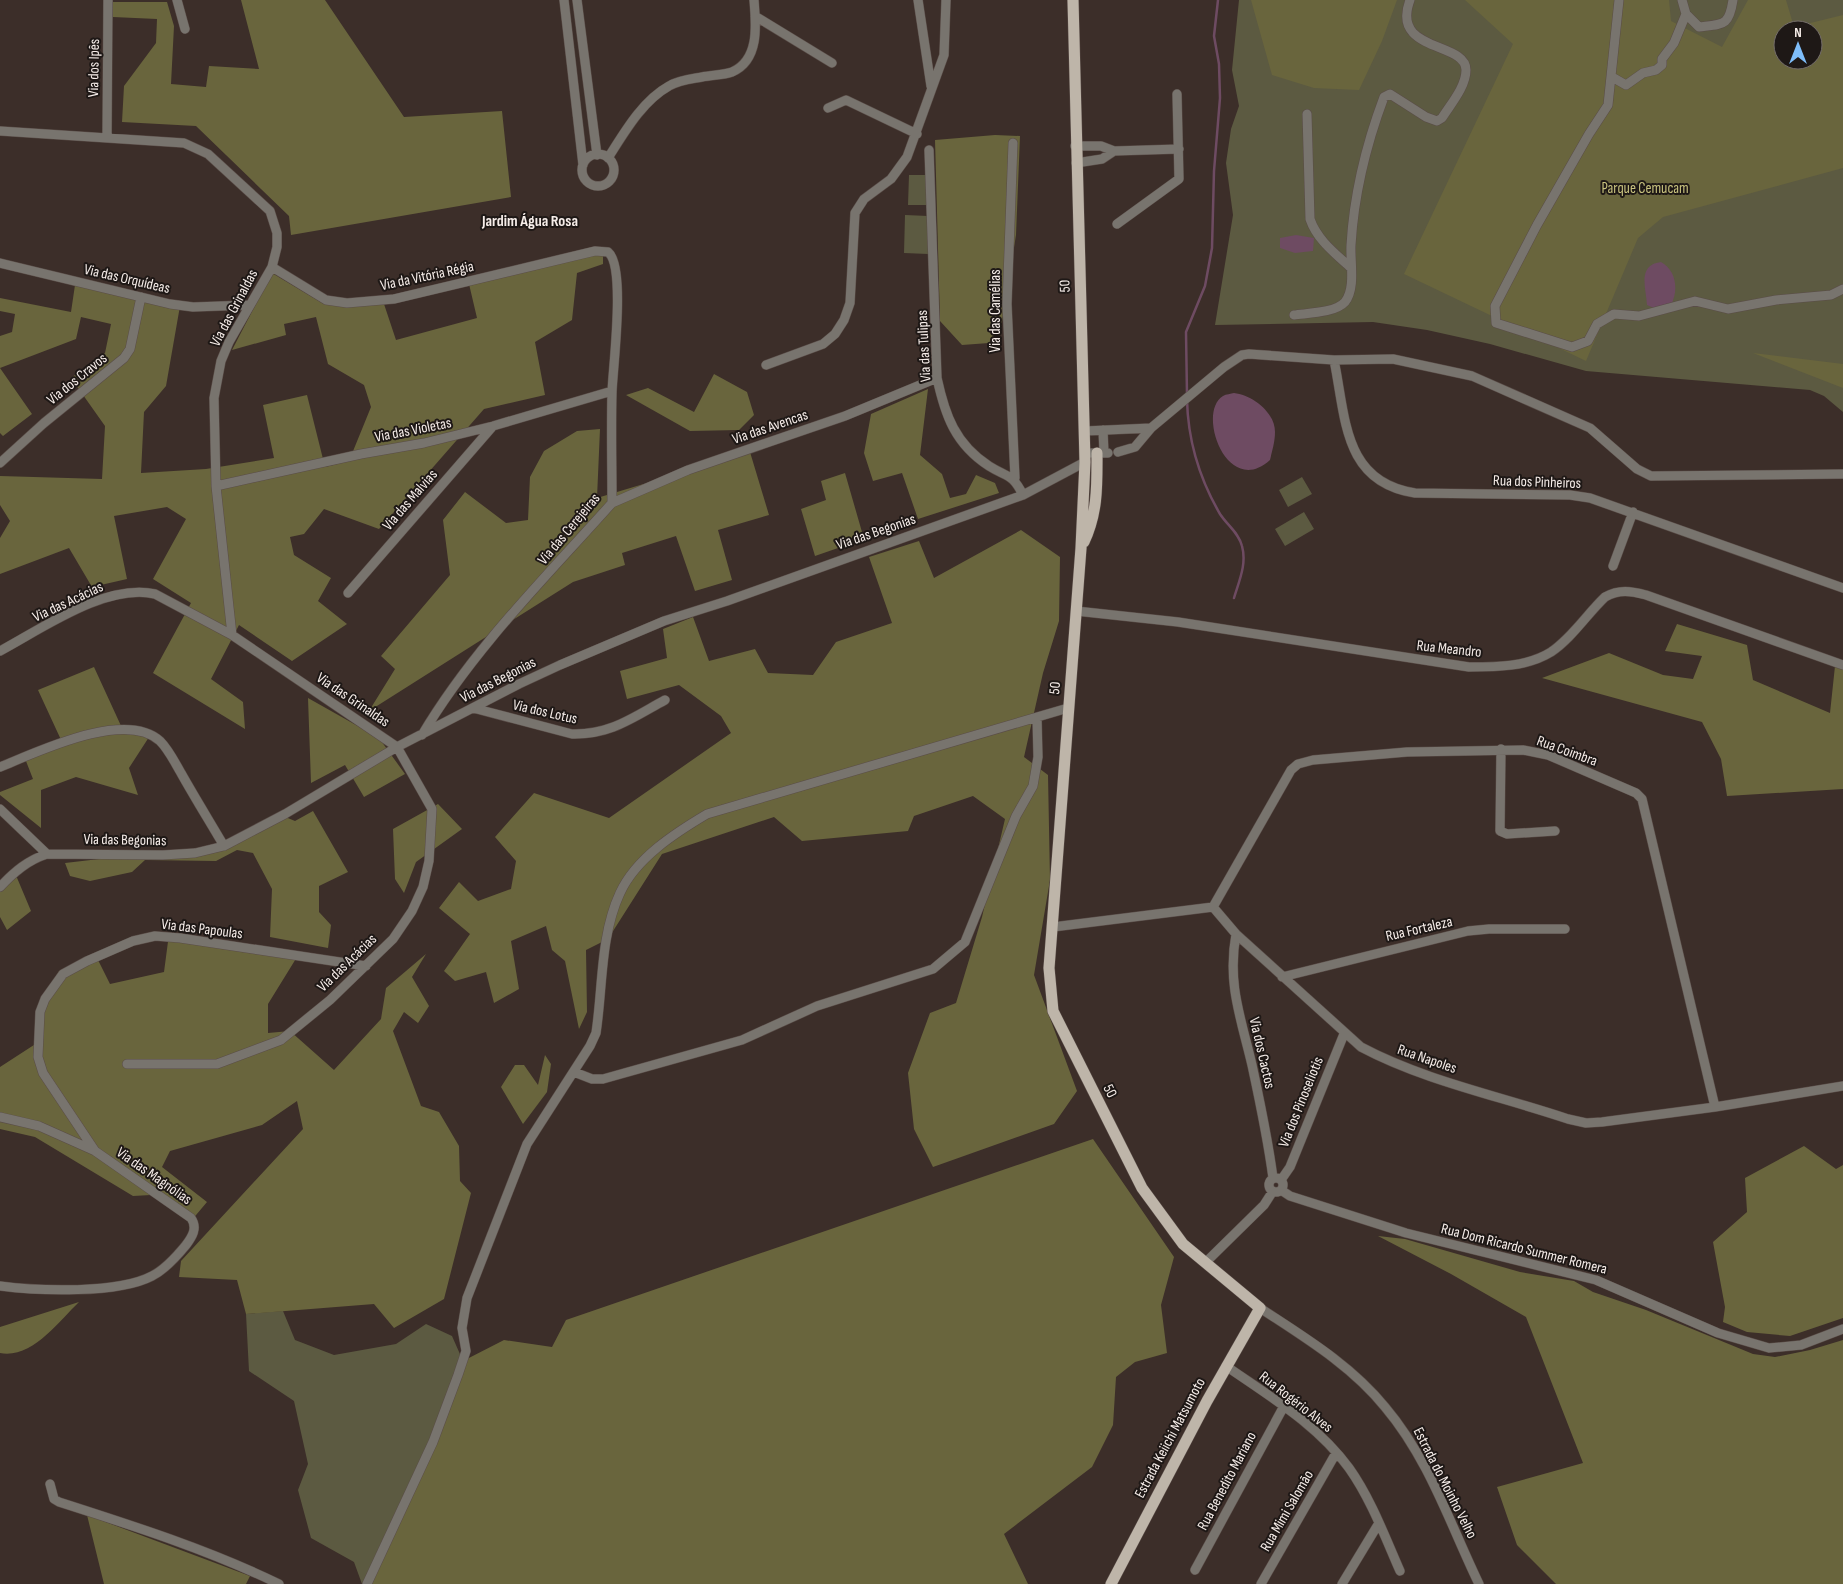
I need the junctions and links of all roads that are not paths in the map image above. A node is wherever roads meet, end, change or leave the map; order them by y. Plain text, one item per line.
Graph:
1 (108, 0) edge
2 (177, 0) edge
3 (564, 0) edge
4 (578, 0) edge
5 (754, 0) edge
6 (918, 0) edge
7 (946, 0) edge
8 (1073, 0) edge
9 (1410, 0) edge
10 (1619, 0) edge
11 (1682, 0) edge
12 (1733, 0) edge
13 (1686, 14) junction
14 (755, 16) junction
15 (185, 29) dead end
16 (832, 63) dead end
17 (1612, 77) junction
18 (932, 86) junction
19 (1177, 94) dead end
20 (828, 108) dead end
21 (1307, 114) dead end
22 (0, 131) edge
23 (917, 134) junction
24 (107, 137) junction
25 (1013, 143) dead end
26 (1075, 146) junction
27 (1179, 149) junction
28 (930, 150) dead end
29 (1114, 151) junction
30 (597, 154) junction
31 (608, 158) junction
32 (1076, 162) junction
33 (582, 165) junction
34 (1117, 224) dead end
35 (595, 251) joint
36 (0, 263) edge
37 (272, 267) junction
38 (1352, 268) junction
39 (1843, 289) edge
40 (141, 297) junction
41 (249, 305) junction
42 (1294, 315) dead end
43 (1334, 360) junction
44 (766, 364) dead end
45 (937, 378) junction
46 (612, 391) junction
47 (494, 426) junction
48 (1151, 428) junction
49 (1103, 430) junction
50 (1085, 431) junction
51 (1118, 452) dead end
52 (1103, 453) junction
53 (1085, 458) junction
54 (0, 463) edge
55 (1843, 474) edge
56 (1015, 478) junction
57 (216, 486) junction
58 (1023, 495) junction
59 (612, 503) junction
60 (1633, 512) junction
61 (1081, 548) junction
62 (1614, 566) dead end
63 (1843, 588) edge
64 (348, 592) dead end
65 (1076, 611) junction
66 (232, 635) junction
67 (0, 651) edge
68 (1843, 665) edge
69 (665, 700) dead end
70 (473, 708) junction
71 (1068, 708) junction
72 (1037, 718) junction
73 (422, 735) junction
74 (397, 747) junction
75 (1501, 749) junction
76 (0, 767) edge
77 (0, 809) edge
78 (1555, 831) dead end
79 (224, 846) junction
80 (47, 854) junction
81 (0, 887) edge
82 (1213, 907) junction
83 (1053, 927) junction
84 (1565, 929) dead end
85 (1236, 934) junction
86 (366, 966) junction
87 (1282, 977) junction
88 (1344, 1034) junction
89 (127, 1064) dead end
90 (574, 1072) junction
91 (1843, 1086) edge
92 (1715, 1107) junction
93 (0, 1117) edge
94 (95, 1152) junction
95 (1277, 1179) junction
96 (1277, 1191) junction
97 (1206, 1262) junction
98 (0, 1286) edge
99 (1260, 1308) junction
100 (1843, 1329) edge
101 (1226, 1366) junction
102 (1284, 1406) junction
103 (1336, 1452) junction
104 (50, 1484) dead end
105 (1379, 1523) junction
106 (1195, 1570) dead end
107 (1400, 1571) dead end
108 (280, 1584) edge
109 (367, 1584) edge
110 (1110, 1584) edge
111 (1261, 1584) edge
112 (1342, 1584) edge
113 (1479, 1584) edge

1 - 24 street, Via dos Ipês
2 - 15 street
3 - 33 street
4 - 30 street
5 - 14 street
6 - 18 street
7 - 18 street
8 - 26 main road, 50
9 - 38 street
10 - 17 street
11 - 13 street
12 - 13 street
13 - 17 street
14 - 16 street
14 - 31 street
17 - 39 street
18 - 23 street
19 - 27 street
20 - 23 street
21 - 38 street
22 - 24 street, Via das Grinaldas
23 - 44 street
24 - 37 street, Via das Grinaldas
25 - 56 street, Via das Camélias
26 - 29 street
26 - 32 main road, 50
27 - 29 street
27 - 34 street
28 - 45 street, Via das Tulipas
29 - 32 street
30 - 31 street
30 - 33 street
31 - 33 street
32 - 50 main road, 50
35 - 37 street, Via da Vitória Régia
35 - 46 street, Via das Cerejeiras
36 - 40 street, Via das Orquídeas
37 - 41 street, Via das Grinaldas
38 - 42 street
40 - 41 street, Via das Orquídeas
40 - 54 street, Via dos Cravos
41 - 57 street, Via das Grinaldas
43 - 48 street
43 - 55 street
43 - 60 street, Rua dos Pinheiros
45 - 56 street, Via das Tulipas
45 - 59 street, Via das Avencas
46 - 47 street, Via das Violetas
46 - 59 street, Via das Cerejeiras
47 - 57 street, Via das Violetas
47 - 64 street, Via das Malvias
48 - 49 street
48 - 51 street
49 - 50 street
49 - 52 street
50 - 53 main road, 50
52 - 53 street
52 - 61 main road
53 - 58 street
53 - 61 main road, 50
56 - 58 street
57 - 66 street, Via das Grinaldas
58 - 70 street, Via das Begonias
59 - 73 street, Via das Cerejeiras
60 - 62 street
60 - 63 street, Rua dos Pinheiros
61 - 65 main road, 50
65 - 68 street, Rua Meandro
65 - 71 main road, 50
66 - 67 street, Via das Acácias
66 - 74 street, Via das Grinaldas
69 - 70 street, Via dos Lotus
70 - 73 street, Via das Begonias
71 - 72 street
71 - 83 main road, 50
72 - 90 street
72 - 90 street
73 - 74 street, Via das Begonias
74 - 79 street, Via das Begonias
74 - 86 street, Via das Acácias
75 - 78 street
75 - 82 street, Rua Coimbra
75 - 92 street, Rua Coimbra
76 - 79 street
77 - 80 street
79 - 80 street, Via das Begonias
80 - 81 street, Via das Begonias
82 - 83 street
82 - 85 street, Rua Napoles
83 - 97 main road, 50
84 - 87 street, Rua Fortaleza
85 - 87 street, Rua Napoles
85 - 95 street, Via dos Cactos
86 - 89 street, Via das Acácias
86 - 94 street, Via das Papoulas
87 - 88 street, Rua Napoles
88 - 92 street, Rua Napoles
88 - 95 street, Via dos Pinoseliotis
90 - 109 street
91 - 92 street, Rua Napoles
93 - 94 street, Via das Magnólias
94 - 98 street, Via das Magnólias
95 - 96 street
95 - 96 street
96 - 97 street
96 - 100 street, Rua Dom Ricardo Summer Romera
97 - 99 main road, 50
99 - 101 main road, Estrada Keiichi Matsumoto
99 - 113 street, Estrada do Moinho Velho
101 - 102 street, Rua Rogério Alves
101 - 110 main road, Estrada Keiichi Matsumoto
102 - 103 street, Rua Rogério Alves
102 - 106 street, Rua Benedito Mariano
103 - 105 street, Rua Rogério Alves
103 - 111 street, Rua Mimi Salomão
104 - 108 street
105 - 107 street, Rua Rogério Alves
105 - 112 street

